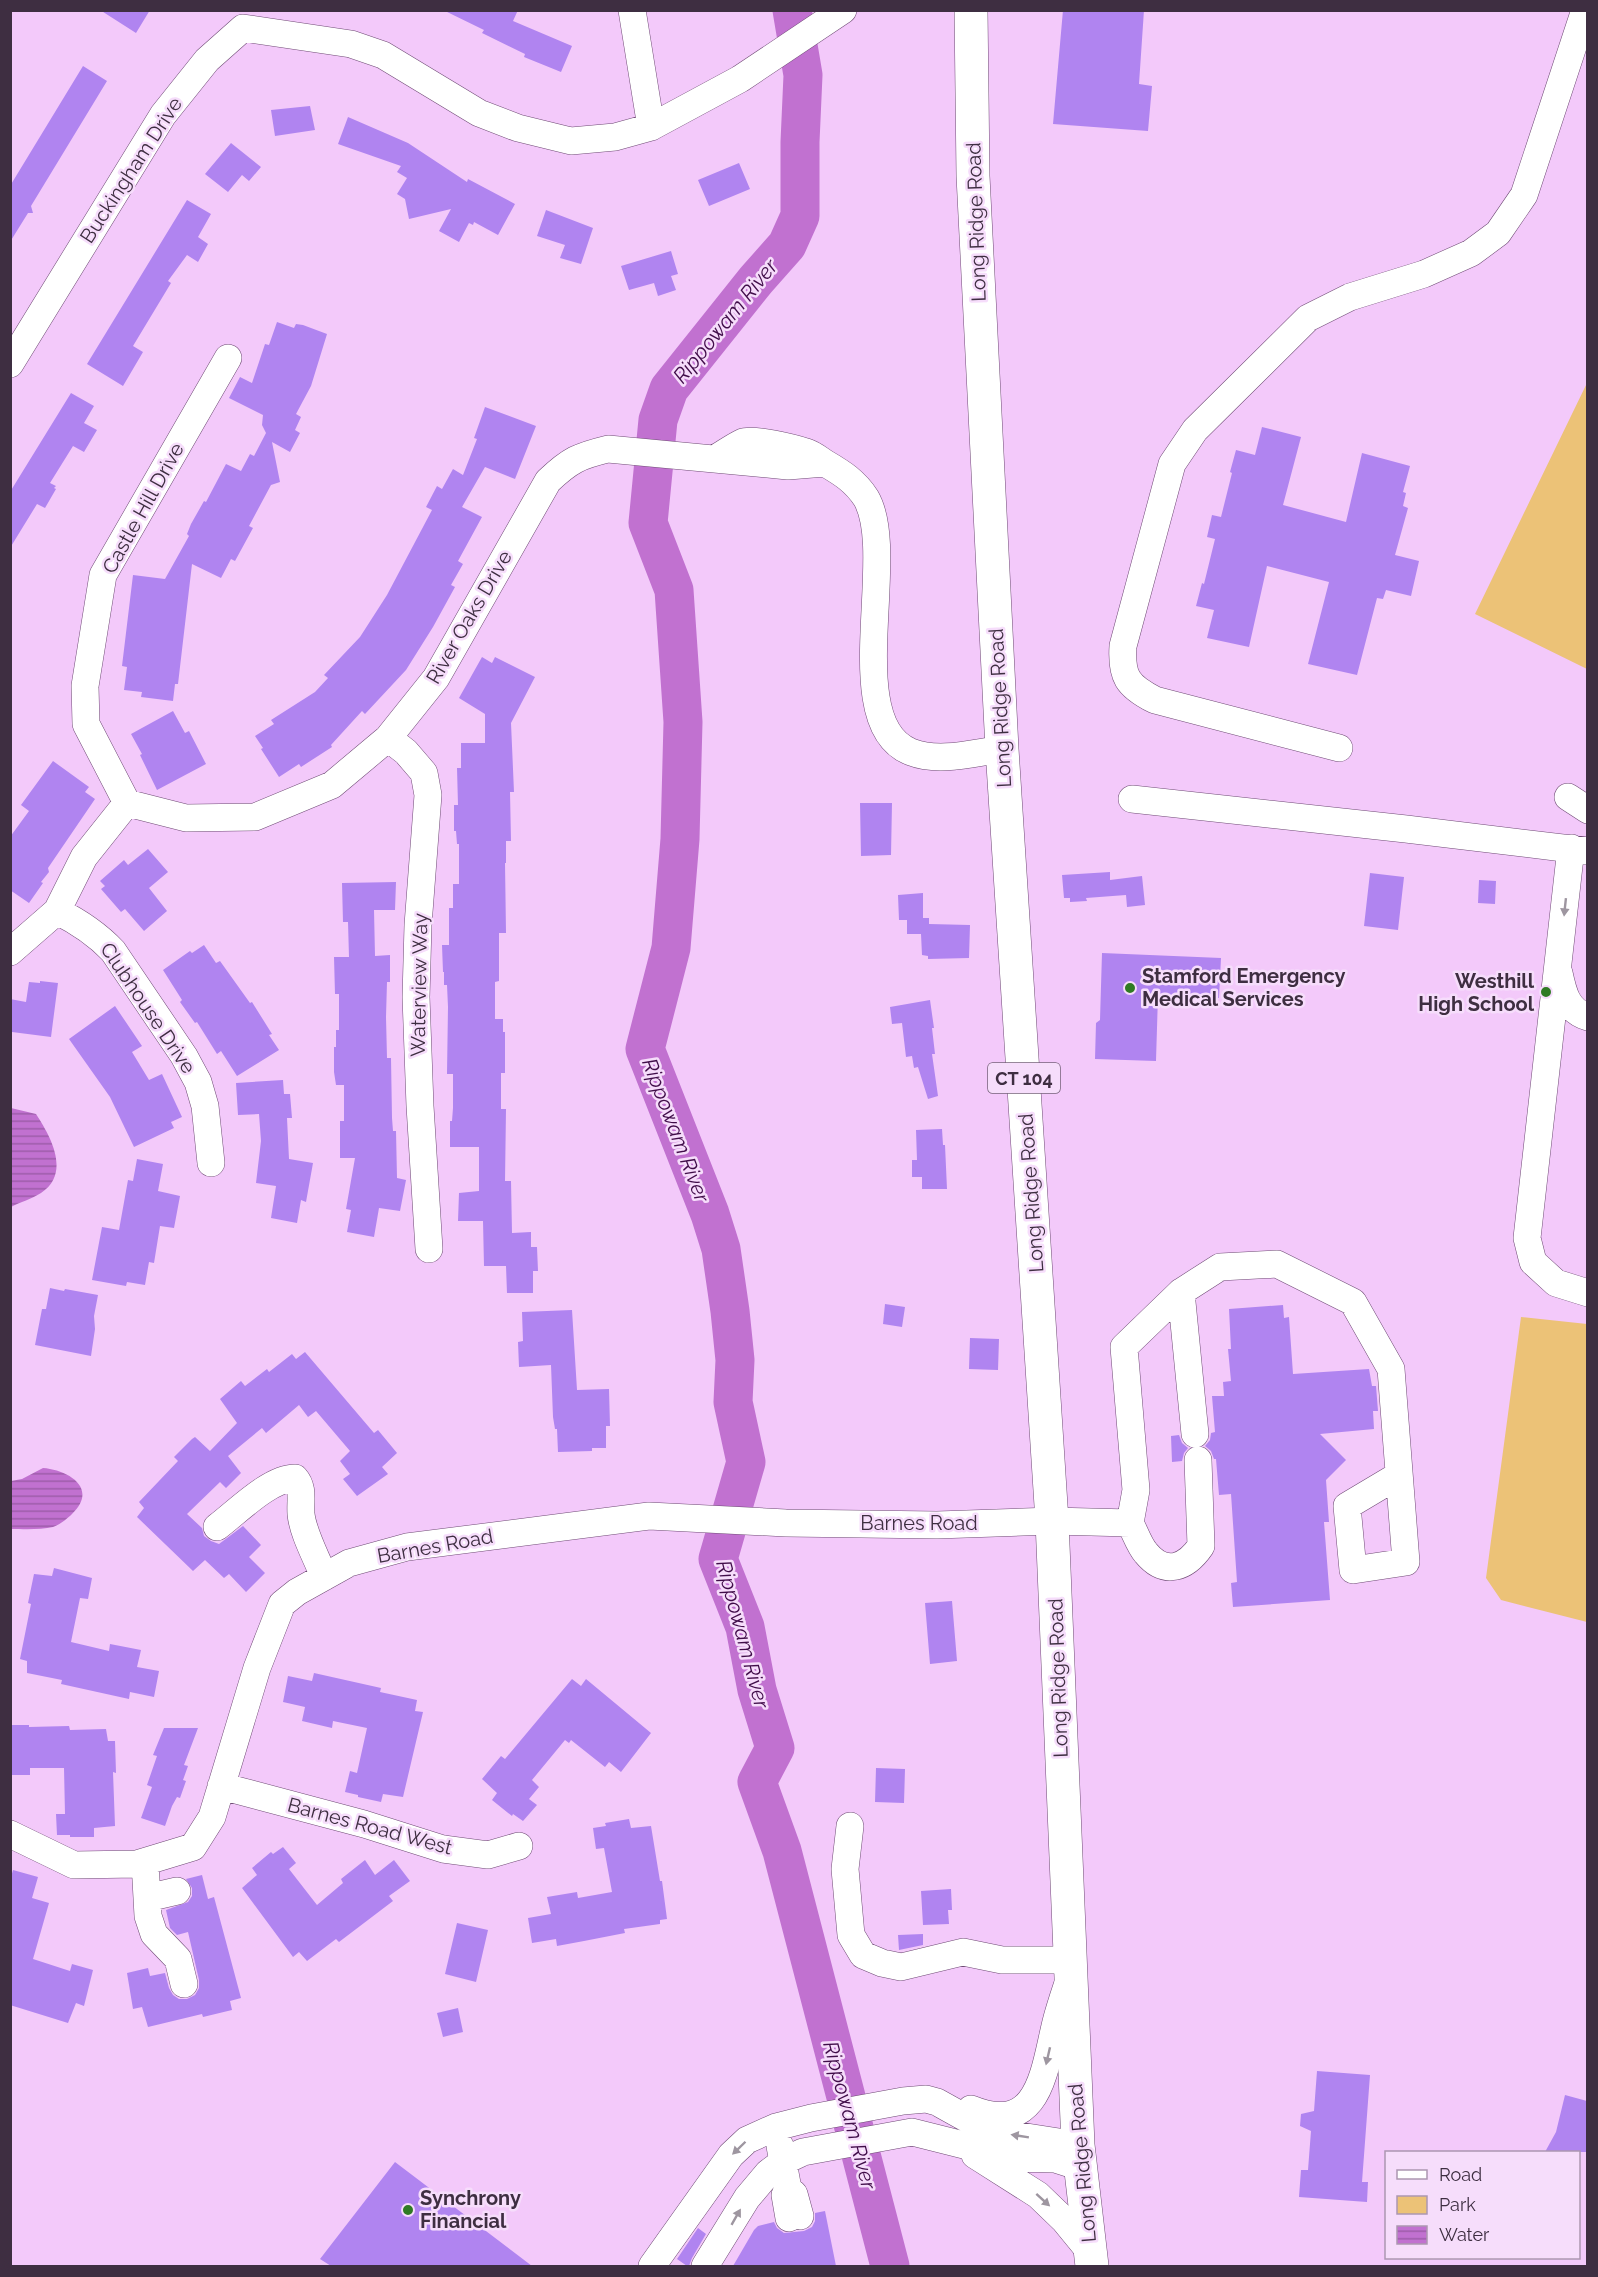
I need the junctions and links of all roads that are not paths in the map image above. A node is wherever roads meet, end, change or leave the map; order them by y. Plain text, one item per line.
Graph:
1 (632, 10) edge
2 (971, 10) edge
3 (1585, 10) edge
4 (843, 11) edge
5 (236, 19) edge
6 (651, 127) junction
7 (228, 358) dead end
8 (10, 364) edge
9 (388, 738) junction
10 (1338, 748) dead end
11 (1002, 749) junction
12 (1132, 799) dead end
13 (127, 803) junction
14 (1579, 850) edge
15 (57, 911) junction
16 (10, 952) edge
17 (1558, 966) junction
18 (1587, 1017) edge
19 (1587, 1029) edge
20 (1546, 1071) junction
21 (211, 1163) dead end
22 (429, 1249) dead end
23 (1181, 1292) junction
24 (1587, 1293) edge
25 (1399, 1475) dead end
26 (1052, 1521) junction
27 (1130, 1523) junction
28 (217, 1527) dead end
29 (324, 1577) junction
30 (221, 1786) junction
31 (850, 1826) dead end
32 (10, 1834) edge
33 (519, 1846) dead end
34 (145, 1862) junction
35 (177, 1891) dead end
36 (147, 1899) junction
37 (1069, 1970) junction
38 (184, 1984) dead end
39 (937, 2102) junction
40 (776, 2127) junction
41 (958, 2145) junction
42 (1079, 2156) junction
43 (784, 2161) junction
44 (795, 2217) dead end
45 (1091, 2260) edge
46 (652, 2266) edge
47 (705, 2266) edge

1 - 6 street
2 - 11 main road, Long Ridge Road / CT 104
3 - 10 street
4 - 6 street, Buckingham Drive
5 - 6 street, Buckingham Drive
5 - 8 street, Buckingham Drive
7 - 13 street, Castle Hill Drive
9 - 11 street, River Oaks Drive
9 - 13 street, River Oaks Drive
9 - 22 street, Waterview Way
11 - 26 main road, Long Ridge Road / CT 104
12 - 14 street
13 - 15 street
14 -> 17 street
15 - 16 street
15 - 21 street, Clubhouse Drive
17 - 18 street
17 - 20 street
19 - 20 street
20 - 24 street
23 - 25 street
23 - 27 street
23 - 27 street
26 - 27 street, Barnes Road
26 - 29 street, Barnes Road
26 - 37 main road, Long Ridge Road / CT 104
28 - 29 street
29 - 30 street, Barnes Road
30 - 33 street, Barnes Road West
30 - 34 street, Barnes Road
31 - 37 street
32 - 34 street, Barnes Road
34 - 36 street
35 - 36 street
36 - 38 street
37 -> 39 street
37 - 42 main road, Long Ridge Road / CT 104
39 - 40 street
42 -> 39 street
40 - 43 street
40 -> 46 street
41 - 42 street
41 - 43 street
41 -> 45 street
42 - 45 main road, Long Ridge Road / CT 104
43 - 44 street
47 -> 43 street

